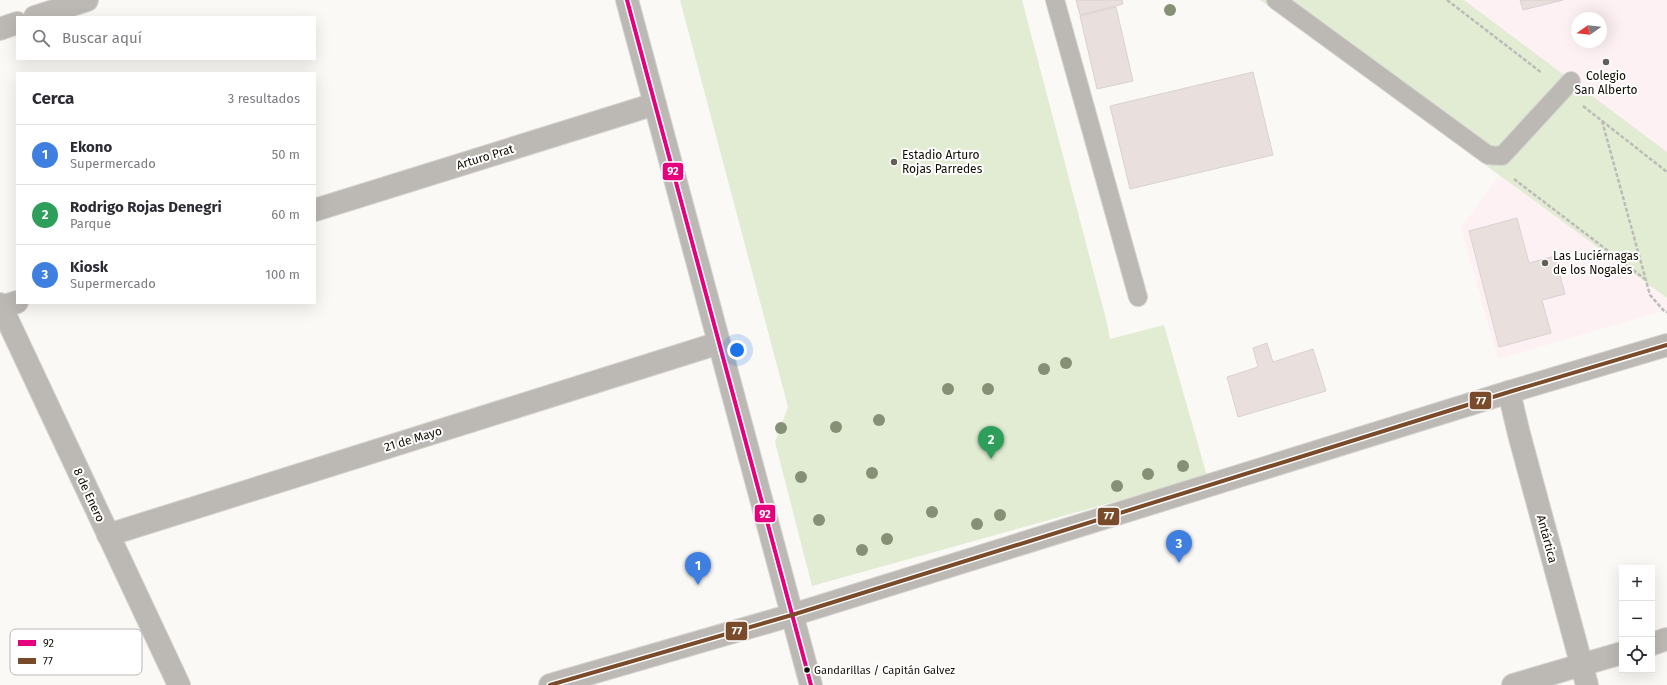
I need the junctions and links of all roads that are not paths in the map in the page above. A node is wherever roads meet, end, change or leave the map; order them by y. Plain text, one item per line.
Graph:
1 (88, 0) edge
2 (627, 0) edge
3 (1055, 0) edge
4 (1276, 0) edge
5 (38, 16) edge
6 (16, 23) edge
7 (0, 28) edge
8 (1571, 81) dead end
9 (655, 104) junction
10 (316, 210) edge
11 (1138, 297) dead end
12 (6, 304) edge
13 (719, 343) junction
14 (1667, 346) edge
15 (1509, 392) junction
16 (108, 535) junction
17 (792, 615) junction
18 (1667, 639) edge
19 (1655, 643) edge
20 (1619, 655) edge
21 (1584, 675) edge
22 (179, 685) edge
23 (550, 685) edge
24 (811, 685) edge
25 (1513, 685) edge

1 - 5 street
2 - 9 street
3 - 11 lane
4 - 8 lane
6 - 7 street
9 - 10 street, Arturo Prat
9 - 13 street
12 - 16 street, 8 de Enero
13 - 16 street, 21 de Mayo
13 - 17 street
14 - 15 street
15 - 17 street
15 - 21 street, Antártica
16 - 22 street, 8 de Enero
17 - 23 street
17 - 24 street
18 - 19 street
20 - 21 street
21 - 25 street

